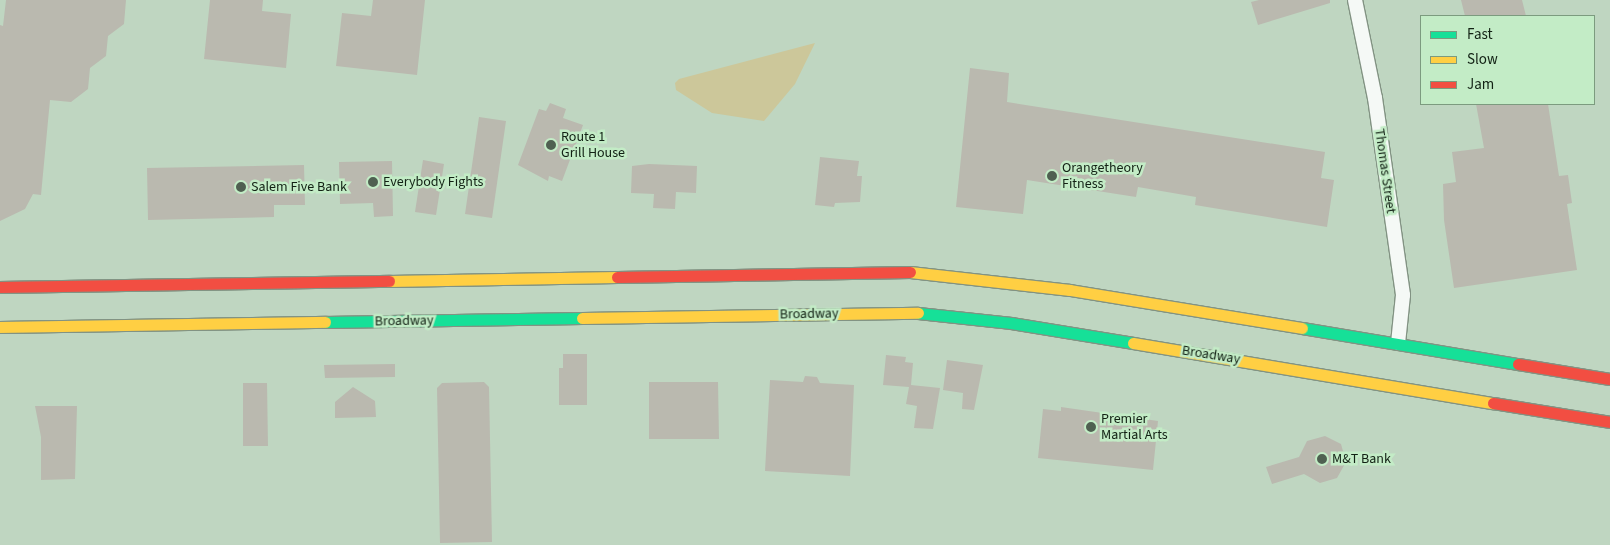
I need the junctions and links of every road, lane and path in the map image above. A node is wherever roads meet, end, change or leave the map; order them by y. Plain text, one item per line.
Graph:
1 (1355, 0) edge
2 (0, 286) edge
3 (0, 327) edge
4 (1398, 343) junction
5 (1610, 379) edge
6 (1610, 422) edge

1 - 4 street, Thomas Street
2 - 4 highway
3 - 6 highway, Broadway
4 - 5 highway

